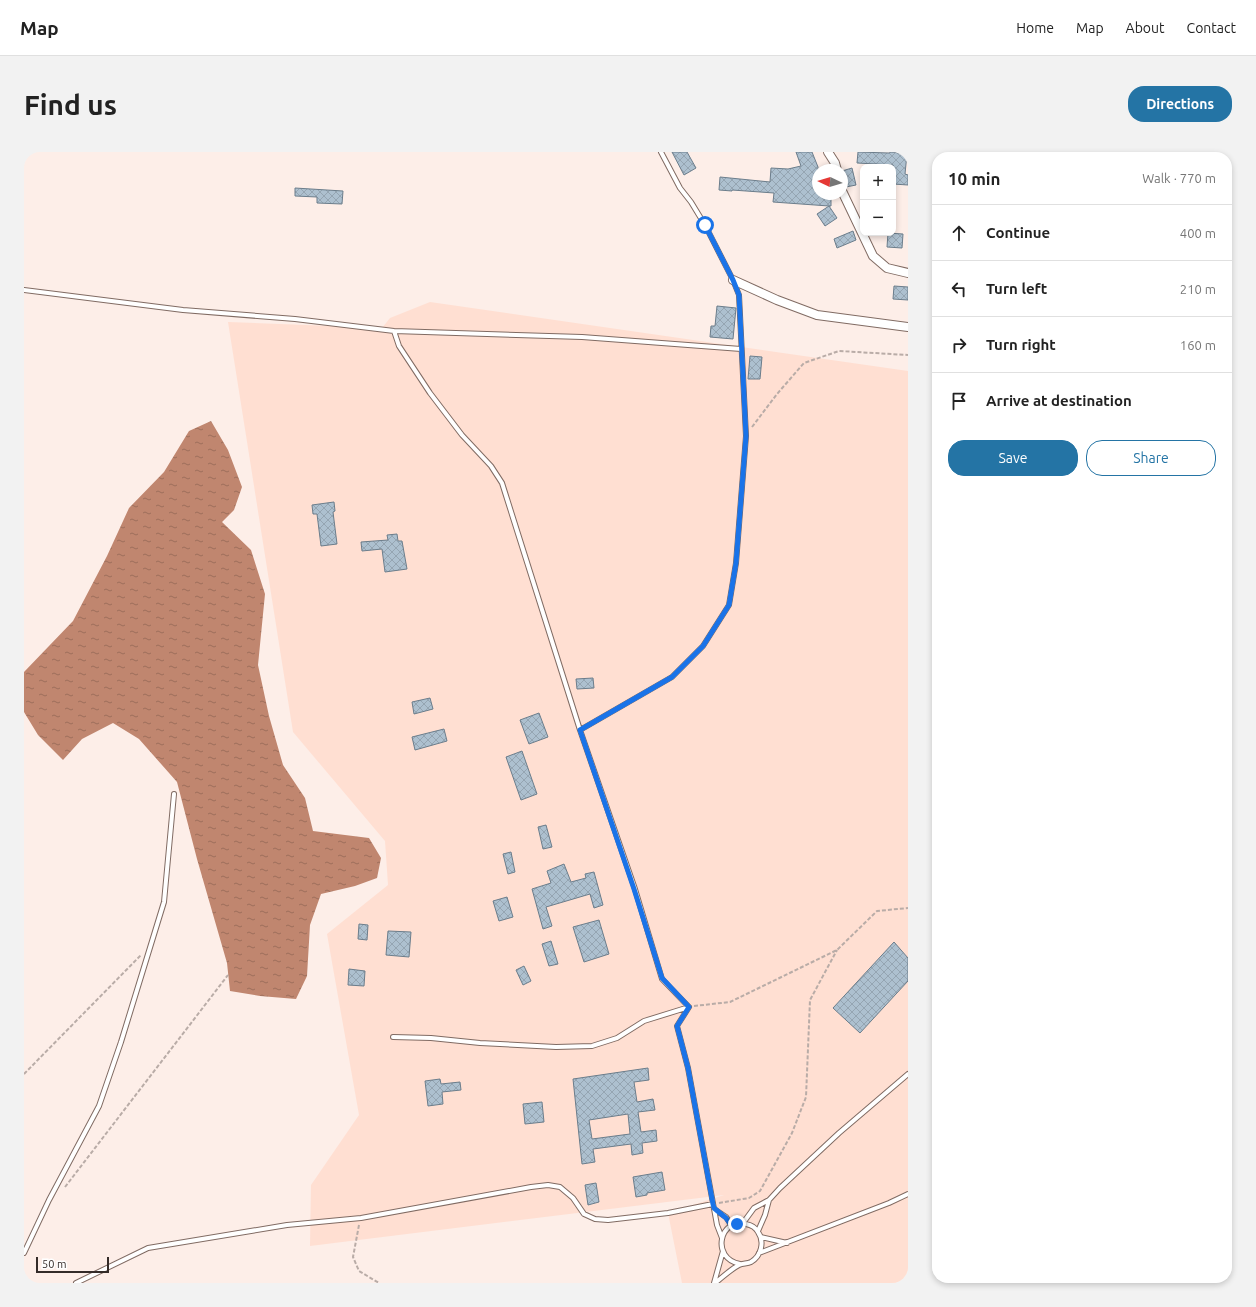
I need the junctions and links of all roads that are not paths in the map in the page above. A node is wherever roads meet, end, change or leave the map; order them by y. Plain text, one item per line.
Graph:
1 (661, 152) edge
2 (828, 152) edge
3 (835, 164) edge
4 (846, 200) edge
5 (908, 273) edge
6 (733, 280) junction
7 (24, 290) edge
8 (908, 326) edge
9 (394, 331) junction
10 (741, 349) junction
11 (580, 730) junction
12 (174, 794) dead end
13 (689, 1007) junction
14 (394, 1037) dead end
15 (908, 1074) edge
16 (908, 1194) edge
17 (769, 1200) junction
18 (713, 1206) junction
19 (743, 1223) junction
20 (732, 1226) junction
21 (758, 1231) junction
22 (761, 1237) junction
23 (722, 1238) junction
24 (788, 1243) junction
25 (723, 1251) junction
26 (24, 1253) edge
27 (759, 1253) junction
28 (740, 1264) junction
29 (76, 1283) edge
30 (714, 1283) edge

1 - 6 lane
2 - 3 street
4 - 5 street
6 - 8 street
6 - 10 lane
7 - 9 lane
9 - 10 lane
9 - 11 lane
10 - 11 lane
11 - 13 lane
12 - 26 lane
13 - 14 lane
13 - 18 lane
15 - 17 lane
16 - 24 lane
17 - 19 lane
17 - 21 lane
18 - 20 lane
18 - 23 lane
18 - 29 lane
19 - 20 lane
19 - 21 lane
20 - 23 lane
21 - 22 lane
22 - 24 lane
22 - 27 lane
23 - 25 lane
24 - 27 lane
25 - 28 lane
25 - 30 lane
27 - 28 lane
28 - 30 lane

